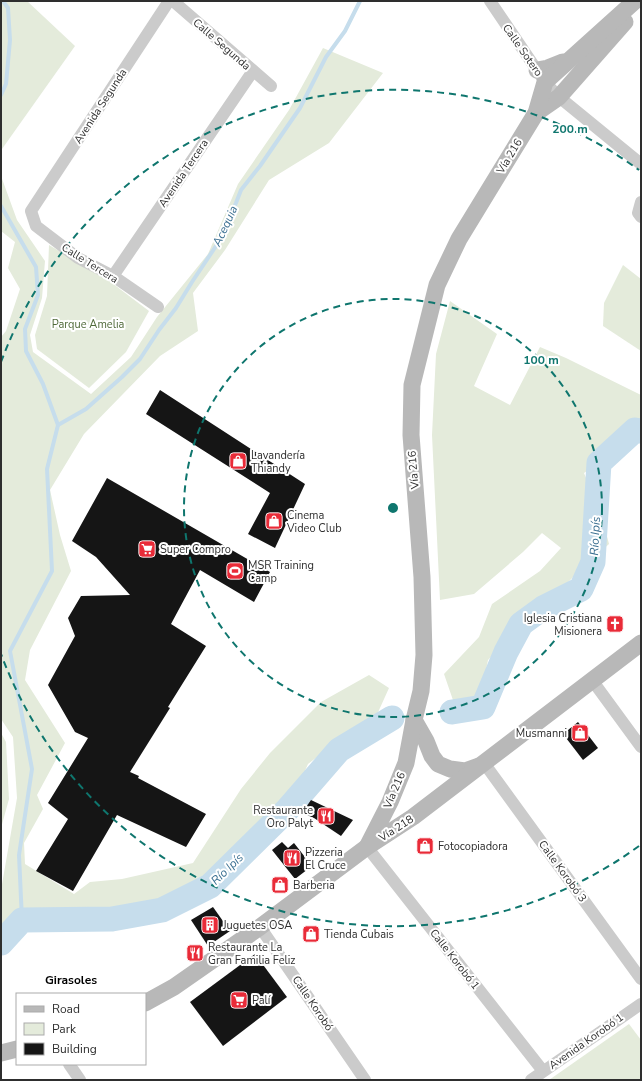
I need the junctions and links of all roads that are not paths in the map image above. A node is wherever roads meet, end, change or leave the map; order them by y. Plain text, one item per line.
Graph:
1 (169, 1) edge
2 (174, 1) edge
3 (490, 1) edge
4 (635, 1) edge
5 (641, 4) edge
6 (253, 71) junction
7 (541, 76) junction
8 (271, 86) dead end
9 (560, 98) junction
10 (536, 113) junction
11 (641, 164) edge
12 (641, 202) edge
13 (31, 211) joint
14 (641, 217) edge
15 (113, 276) junction
16 (158, 307) dead end
17 (641, 643) edge
18 (592, 680) junction
19 (414, 720) junction
20 (641, 747) edge
21 (484, 763) junction
22 (368, 847) junction
23 (260, 927) junction
24 (641, 979) edge
25 (146, 1002) edge
26 (641, 1004) edge
27 (16, 1049) edge
28 (1, 1053) edge
29 (71, 1065) edge
30 (543, 1071) junction
31 (80, 1080) edge
32 (365, 1080) edge
33 (531, 1080) edge

1 - 13 street, Avenida Segunda
2 - 6 street, Calle Segunda
3 - 7 street, Calle Sotero
4 - 7 main road
5 - 9 main road, Vía 216
6 - 8 street, Calle Segunda
6 - 15 street, Avenida Tercera
7 - 9 street, Calle Sotero
7 - 10 main road, Vía 216
9 - 10 main road, Vía 216
9 - 11 street, Calle Sotero
10 - 19 main road, Vía 216
12 - 14 street
13 - 15 street, Calle Tercera
15 - 16 street, Calle Tercera
17 - 18 main road, Vía 218
18 - 20 street
18 - 21 main road, Vía 218
19 - 21 main road
19 - 22 main road, Vía 216
21 - 22 main road, Vía 218
21 - 24 street, Calle Korobó 3
22 - 23 main road, Vía 218
22 - 30 street, Calle Korobó 1
23 - 25 main road, Vía 218
23 - 32 street, Calle Korobó
26 - 30 street, Avenida Korobó 1
27 - 28 main road
29 - 31 street
30 - 33 street, Avenida Korobó 1

